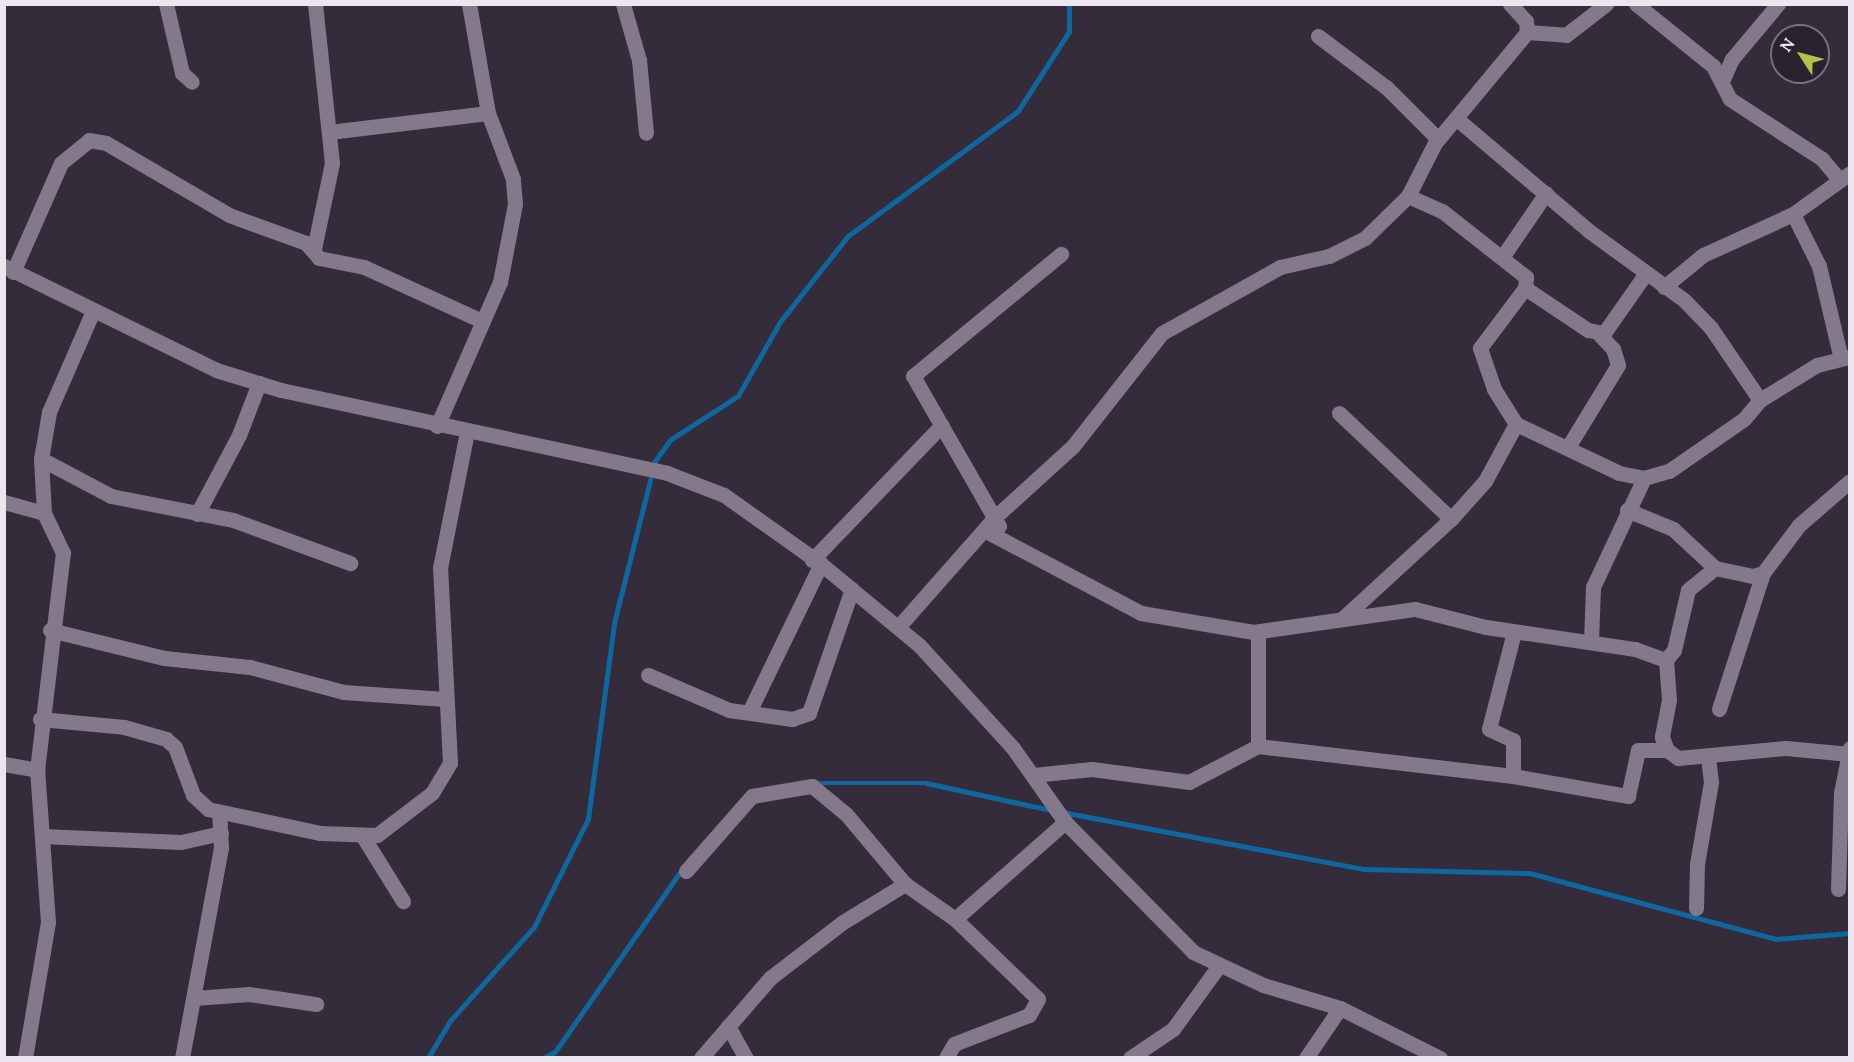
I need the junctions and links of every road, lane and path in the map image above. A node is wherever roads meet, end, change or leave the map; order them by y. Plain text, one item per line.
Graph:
1 (166, 4) edge
2 (315, 4) edge
3 (470, 4) edge
4 (622, 4) edge
5 (1510, 4) edge
6 (1606, 4) edge
7 (1636, 4) edge
8 (1778, 4) edge
9 (1527, 32) junction
10 (1318, 36) dead end
11 (1723, 78) junction
12 (192, 82) dead end
13 (488, 112) junction
14 (1457, 119) junction
15 (329, 132) junction
16 (646, 133) dead end
17 (1438, 139) junction
18 (1844, 176) edge
19 (1546, 193) junction
20 (1408, 196) junction
21 (1793, 214) junction
22 (314, 249) junction
23 (1061, 254) dead end
24 (1503, 256) junction
25 (9, 269) edge
26 (1646, 273) junction
27 (1664, 287) junction
28 (1525, 288) junction
29 (92, 313) junction
30 (480, 320) junction
31 (1598, 333) junction
32 (1845, 356) edge
33 (259, 383) junction
34 (1760, 400) junction
35 (1339, 413) dead end
36 (1516, 424) junction
37 (437, 426) junction
38 (467, 432) junction
39 (939, 432) junction
40 (1568, 447) junction
41 (41, 459) junction
42 (1644, 478) junction
43 (1850, 481) edge
44 (4, 502) edge
45 (1627, 510) junction
46 (44, 513) junction
47 (197, 514) junction
48 (995, 517) junction
49 (1451, 519) junction
50 (986, 531) junction
51 (1006, 540) junction
52 (817, 562) junction
53 (350, 563) dead end
54 (1715, 568) junction
55 (1763, 573) junction
56 (852, 589) junction
57 (1344, 617) junction
58 (899, 626) junction
59 (50, 630) junction
60 (1258, 632) junction
61 (1514, 632) junction
62 (1591, 642) junction
63 (1666, 660) junction
64 (648, 675) dead end
65 (446, 699) junction
66 (1719, 709) dead end
67 (749, 712) junction
68 (40, 719) junction
69 (1258, 746) junction
70 (1667, 750) junction
71 (1849, 752) edge
72 (1708, 756) junction
73 (4, 764) edge
74 (37, 770) junction
75 (1033, 776) junction
76 (1513, 776) junction
77 (219, 812) junction
78 (1065, 822) junction
79 (221, 833) junction
80 (362, 835) junction
81 (42, 836) junction
82 (686, 871) dead end
83 (905, 884) junction
84 (1838, 889) dead end
85 (403, 901) dead end
86 (1696, 908) dead end
87 (955, 919) junction
88 (1218, 968) junction
89 (194, 998) junction
90 (316, 1004) dead end
91 (1340, 1008) junction
92 (728, 1026) junction
93 (25, 1058) edge
94 (182, 1058) edge
95 (700, 1058) edge
96 (746, 1058) edge
97 (946, 1058) edge
98 (1130, 1058) edge
99 (1306, 1058) edge
100 (1440, 1058) edge

1 - 12 street
2 - 15 street
3 - 13 street
4 - 16 street
5 - 9 street
6 - 9 street
7 - 11 street
8 - 11 street
9 - 14 street
10 - 17 street
11 - 18 street
13 - 15 street
13 - 30 street
14 - 17 street
14 - 19 street
15 - 22 street
17 - 20 street
18 - 21 street
19 - 24 street
19 - 26 street
20 - 24 street
20 - 48 street
21 - 27 street
21 - 32 street
22 - 25 street
22 - 30 street
23 - 39 street
24 - 28 street
25 - 29 street
26 - 27 street
26 - 31 street
27 - 34 street
28 - 31 street
28 - 36 street
29 - 33 street
29 - 41 street
30 - 37 street
31 - 40 street
32 - 34 street
33 - 37 street
33 - 47 street
34 - 42 street
35 - 49 street
36 - 40 street
36 - 49 street
37 - 38 street
38 - 52 street
38 - 65 street
39 - 48 street
39 - 52 street
40 - 42 street
41 - 46 street
41 - 47 street
42 - 45 street
43 - 55 street
44 - 46 street
45 - 54 street
45 - 62 street
46 - 59 street
47 - 53 street
48 - 50 street
48 - 51 street
49 - 57 street
50 - 51 street
50 - 58 street
51 - 60 street
52 - 56 street
52 - 67 street
54 - 55 street
54 - 63 street
55 - 66 street
56 - 58 street
56 - 67 street
57 - 60 street
57 - 61 street
58 - 75 street
59 - 65 street
59 - 68 street
60 - 69 street
61 - 62 street
61 - 76 street
62 - 63 street
63 - 70 street
64 - 67 street
65 - 80 street
68 - 74 street
68 - 77 street
69 - 75 street
69 - 76 street
70 - 72 street
70 - 76 street
71 - 72 street
71 - 84 street
72 - 86 street
73 - 74 street
74 - 81 street
75 - 78 street
77 - 79 street
77 - 80 street
78 - 87 street
78 - 88 street
79 - 81 street
79 - 89 street
80 - 85 street
81 - 93 street
82 - 83 street
83 - 87 street
83 - 92 street
87 - 97 street
88 - 91 street
88 - 98 street
89 - 90 street
89 - 94 street
91 - 99 street
91 - 100 street
92 - 95 street
92 - 96 street

